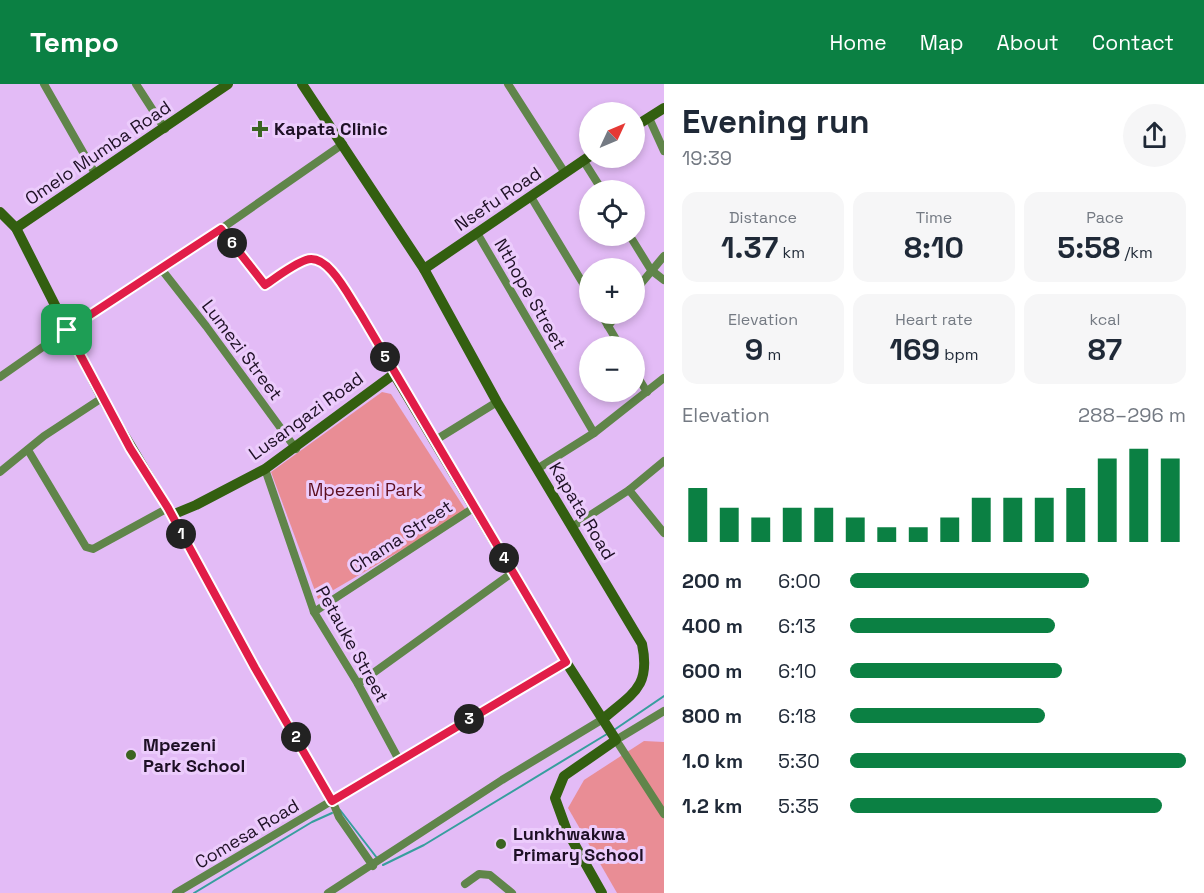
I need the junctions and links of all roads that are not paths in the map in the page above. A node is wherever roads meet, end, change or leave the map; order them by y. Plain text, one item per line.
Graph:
1 (44, 84) edge
2 (136, 84) edge
3 (228, 84) edge
4 (302, 84) edge
5 (508, 84) edge
6 (664, 108) edge
7 (649, 118) junction
8 (645, 120) edge
9 (165, 129) junction
10 (343, 144) junction
11 (664, 151) edge
12 (579, 163) edge
13 (565, 173) junction
14 (96, 176) junction
15 (531, 197) junction
16 (0, 212) edge
17 (16, 228) junction
18 (221, 229) junction
19 (477, 232) junction
20 (636, 246) edge
21 (664, 256) edge
22 (424, 269) junction
23 (162, 270) junction
24 (651, 270) junction
25 (579, 277) edge
26 (645, 278) edge
27 (664, 280) edge
28 (608, 326) edge
29 (67, 330) junction
30 (614, 336) edge
31 (394, 374) junction
32 (0, 377) edge
33 (664, 378) edge
34 (645, 389) edge
35 (647, 392) junction
36 (102, 398) junction
37 (497, 402) junction
38 (594, 433) junction
39 (434, 441) junction
40 (296, 449) junction
41 (28, 450) junction
42 (664, 461) edge
43 (265, 469) junction
44 (537, 469) junction
45 (0, 472) edge
46 (629, 490) junction
47 (475, 507) junction
48 (170, 511) junction
49 (572, 526) junction
50 (664, 533) edge
51 (512, 573) junction
52 (314, 612) junction
53 (566, 662) junction
54 (358, 684) junction
55 (664, 711) edge
56 (610, 731) junction
57 (399, 760) junction
58 (332, 801) junction
59 (664, 814) edge
60 (373, 866) junction
61 (465, 884) dead end
62 (176, 893) edge
63 (328, 893) edge
64 (512, 893) edge
65 (602, 893) edge

1 - 14 street
2 - 9 street
3 - 9 street, Omelo Mumba Road
4 - 10 street, Kapata Road
5 - 13 street
6 - 7 street
7 - 8 street
7 - 11 street
9 - 14 street, Omelo Mumba Road
10 - 18 street
10 - 22 street, Kapata Road
12 - 13 street, Nsefu Road
13 - 15 street, Nsefu Road
14 - 17 street, Omelo Mumba Road
15 - 19 street, Nsefu Road
15 - 25 street
16 - 17 street
17 - 29 street
18 - 23 street
18 - 31 street
19 - 22 street, Nsefu Road
19 - 38 street, Nthope Street
20 - 24 street
21 - 24 street
22 - 37 street, Kapata Road
23 - 29 street
23 - 40 street, Lumezi Street
24 - 26 street
24 - 27 street
28 - 30 street
29 - 32 street
29 - 36 street
31 - 39 street
31 - 40 street, Lusangazi Road
33 - 35 street
34 - 35 street
35 - 38 street
36 - 41 street
36 - 48 street
37 - 39 street
37 - 44 street, Kapata Road
38 - 44 street
39 - 47 street
40 - 43 street, Lusangazi Road
41 - 45 street
41 - 48 street
42 - 46 street
43 - 48 street, Lusangazi Road
43 - 52 street, Petauke Street
44 - 49 street, Kapata Road
46 - 49 street
46 - 50 street
47 - 51 street
47 - 52 street, Chama Street
48 - 58 street
49 - 56 street, Kapata Road
51 - 53 street
51 - 54 street
52 - 54 street, Petauke Street
53 - 56 street
53 - 57 street, Comesa Road
54 - 57 street, Petauke Street
55 - 56 street
56 - 59 street
56 - 60 street, Kapata Road
56 - 65 street
57 - 58 street, Comesa Road
58 - 60 street
58 - 62 street, Comesa Road
60 - 63 street, Kapata Road
61 - 64 street

